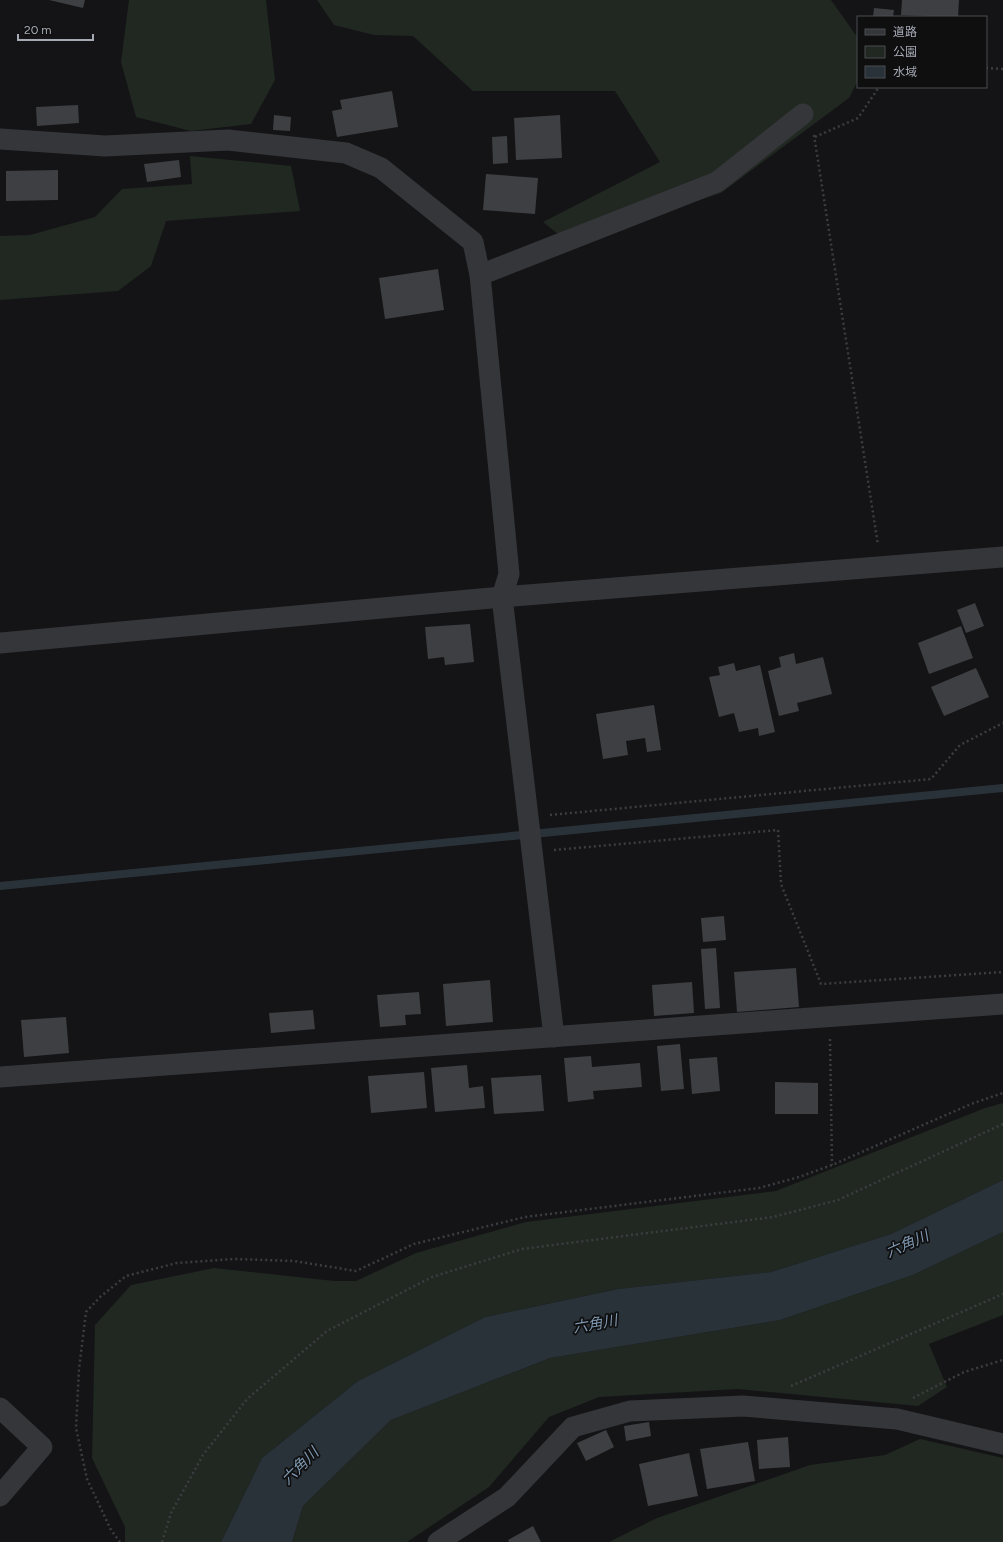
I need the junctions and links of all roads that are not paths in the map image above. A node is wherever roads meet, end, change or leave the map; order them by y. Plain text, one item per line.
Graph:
1 (803, 114) road end
2 (0, 139) edge
3 (480, 275) junction
4 (1003, 557) edge
5 (502, 597) junction
6 (0, 643) edge
7 (1003, 1004) edge
8 (554, 1037) junction
9 (0, 1078) edge
10 (0, 1408) edge
11 (1003, 1444) edge
12 (0, 1496) edge
13 (438, 1542) edge

1 - 3 street
2 - 3 street
3 - 5 street
4 - 5 street
5 - 6 street
5 - 8 street
7 - 8 street
8 - 9 street
10 - 12 street
11 - 13 street

